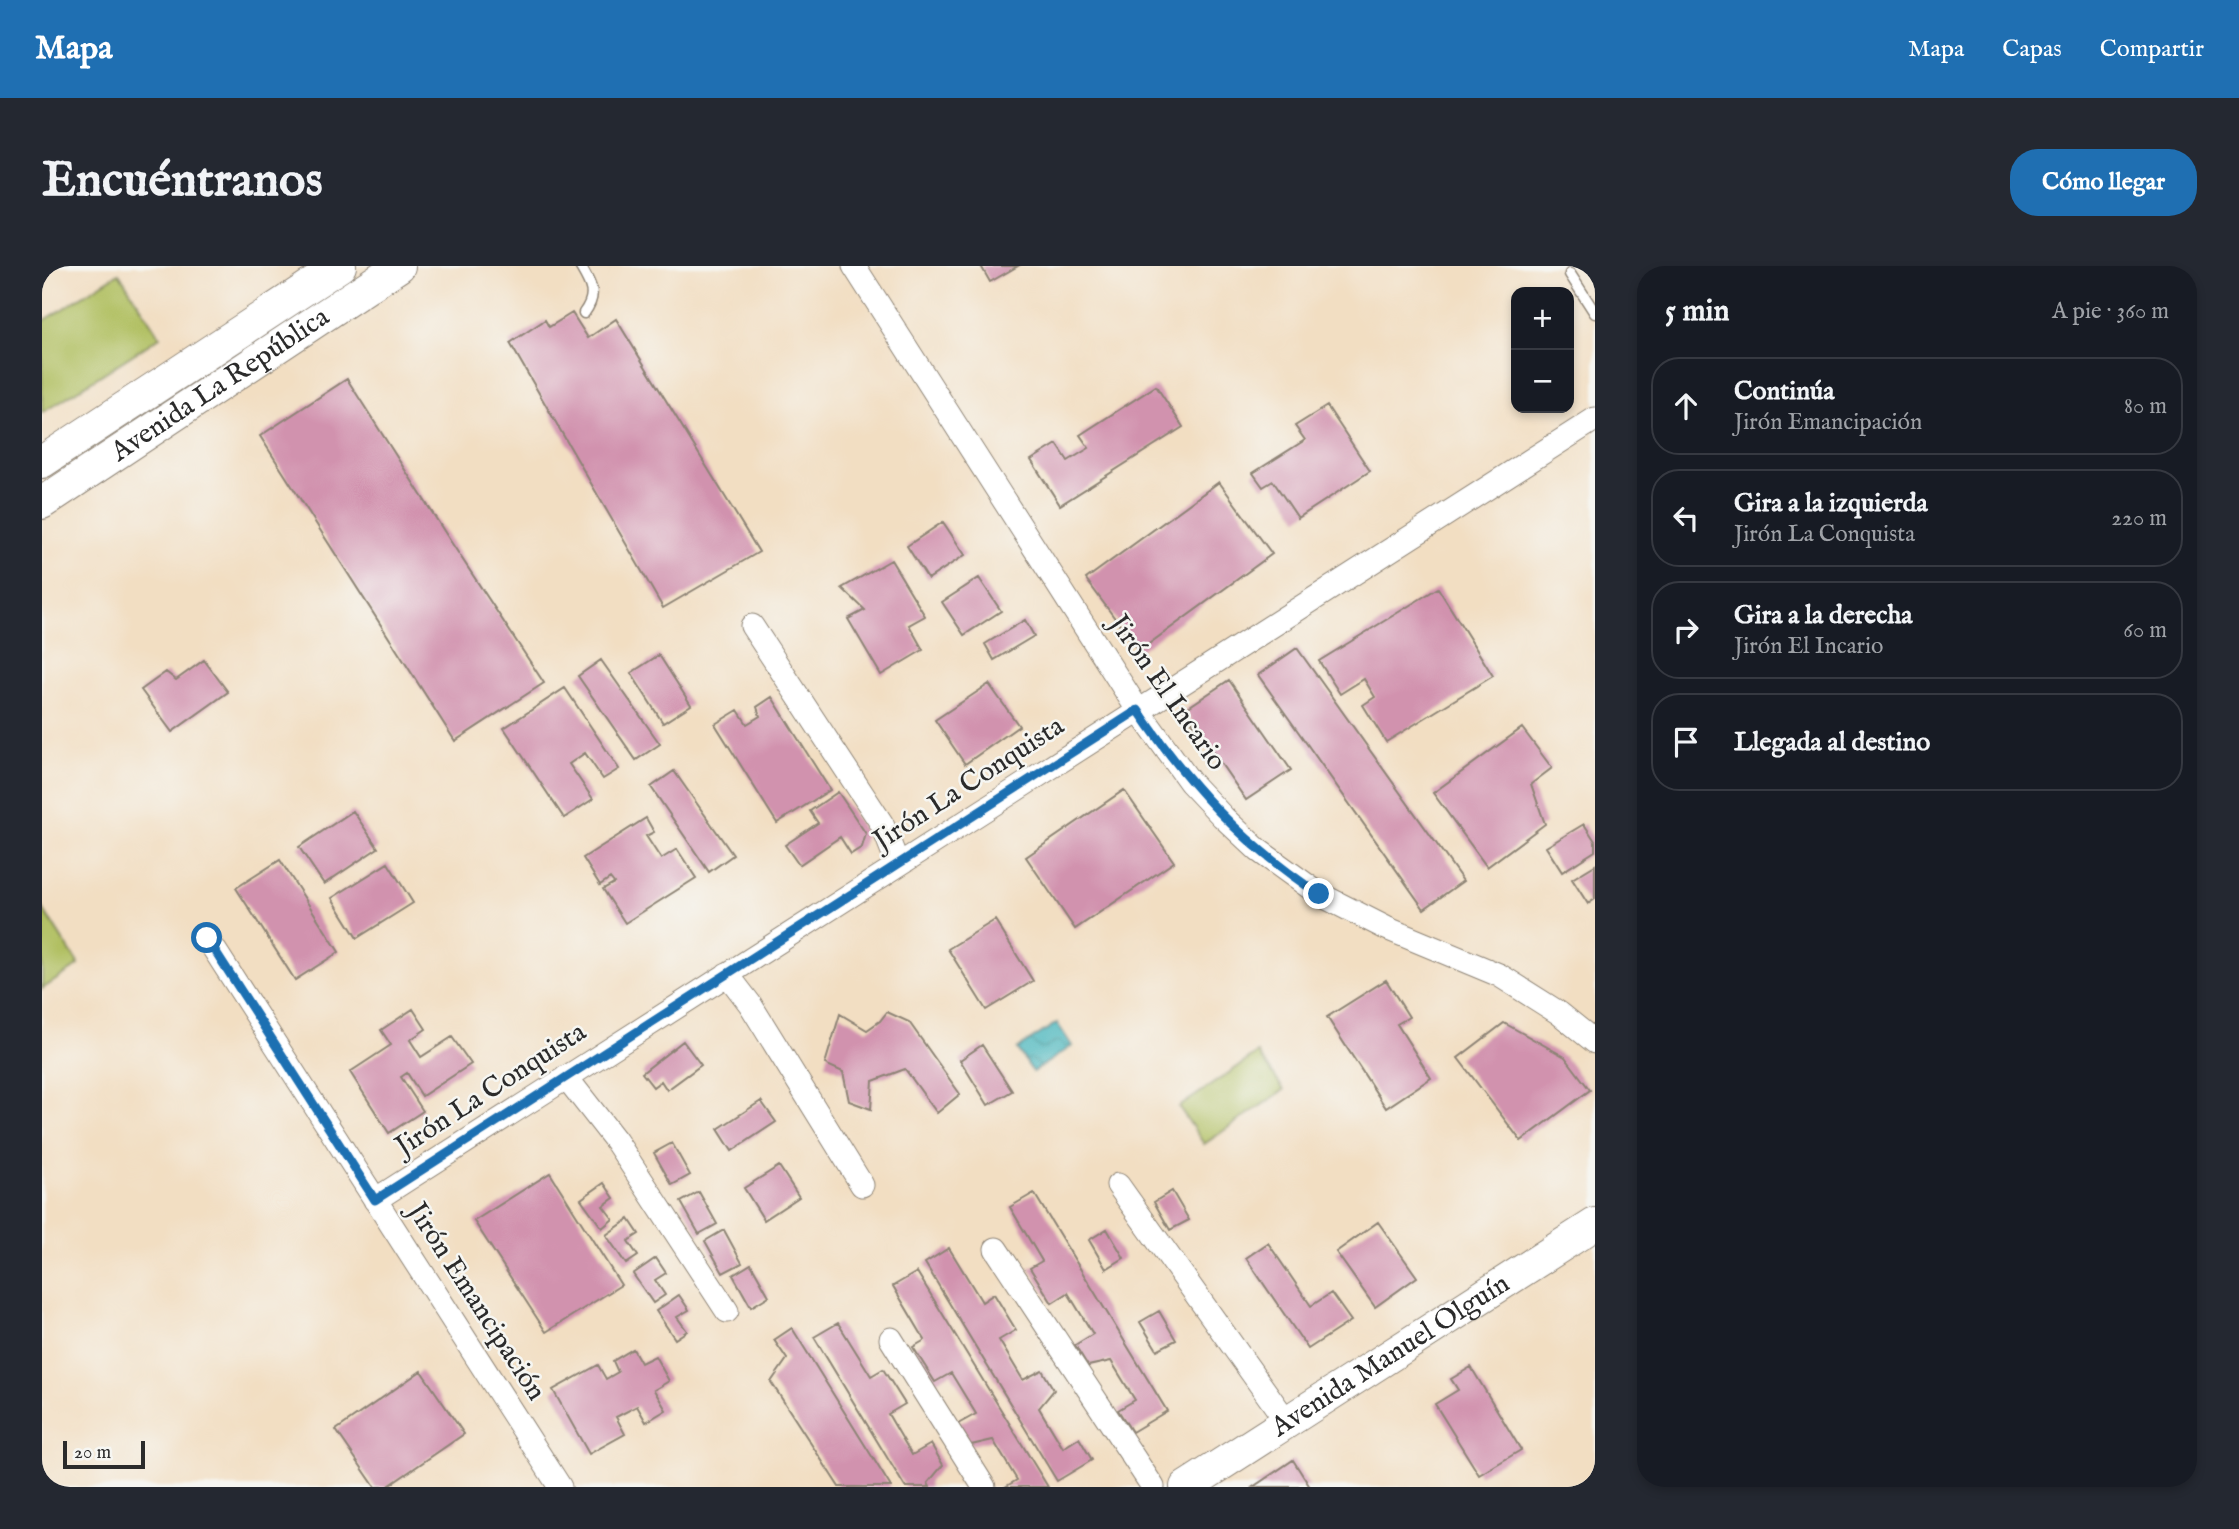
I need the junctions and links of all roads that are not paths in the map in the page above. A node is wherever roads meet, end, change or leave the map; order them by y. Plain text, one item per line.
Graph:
1 (340, 266) edge
2 (399, 266) edge
3 (580, 266) edge
4 (854, 266) edge
5 (1570, 274) dead end
6 (584, 313) dead end
7 (1595, 313) edge
8 (1595, 419) edge
9 (42, 462) edge
10 (42, 503) edge
11 (752, 626) dead end
12 (1138, 710) junction
13 (898, 865) junction
14 (207, 938) dead end
15 (727, 974) junction
16 (1595, 1042) edge
17 (566, 1077) junction
18 (862, 1185) dead end
19 (1118, 1185) dead end
20 (375, 1200) junction
21 (1595, 1224) edge
22 (996, 1249) dead end
23 (727, 1311) dead end
24 (891, 1339) dead end
25 (1287, 1422) junction
26 (559, 1487) edge
27 (984, 1487) edge
28 (1153, 1487) edge
29 (1186, 1487) edge

1 - 9 street, Avenida La República
2 - 10 street, Avenida La República
3 - 6 lane
4 - 12 street, Jirón El Incario
5 - 7 lane
8 - 12 street, Jirón La Conquista
11 - 13 street
12 - 13 street, Jirón La Conquista
12 - 16 street, Jirón El Incario
13 - 15 street, Jirón La Conquista
14 - 20 street, Jirón Emancipación
15 - 17 street, Jirón La Conquista
15 - 18 street
17 - 20 street, Jirón La Conquista
17 - 23 street
19 - 25 street
20 - 26 street, Jirón Emancipación
21 - 25 street, Avenida Manuel Olguín
22 - 28 street
24 - 27 street
25 - 29 street, Avenida Manuel Olguín

